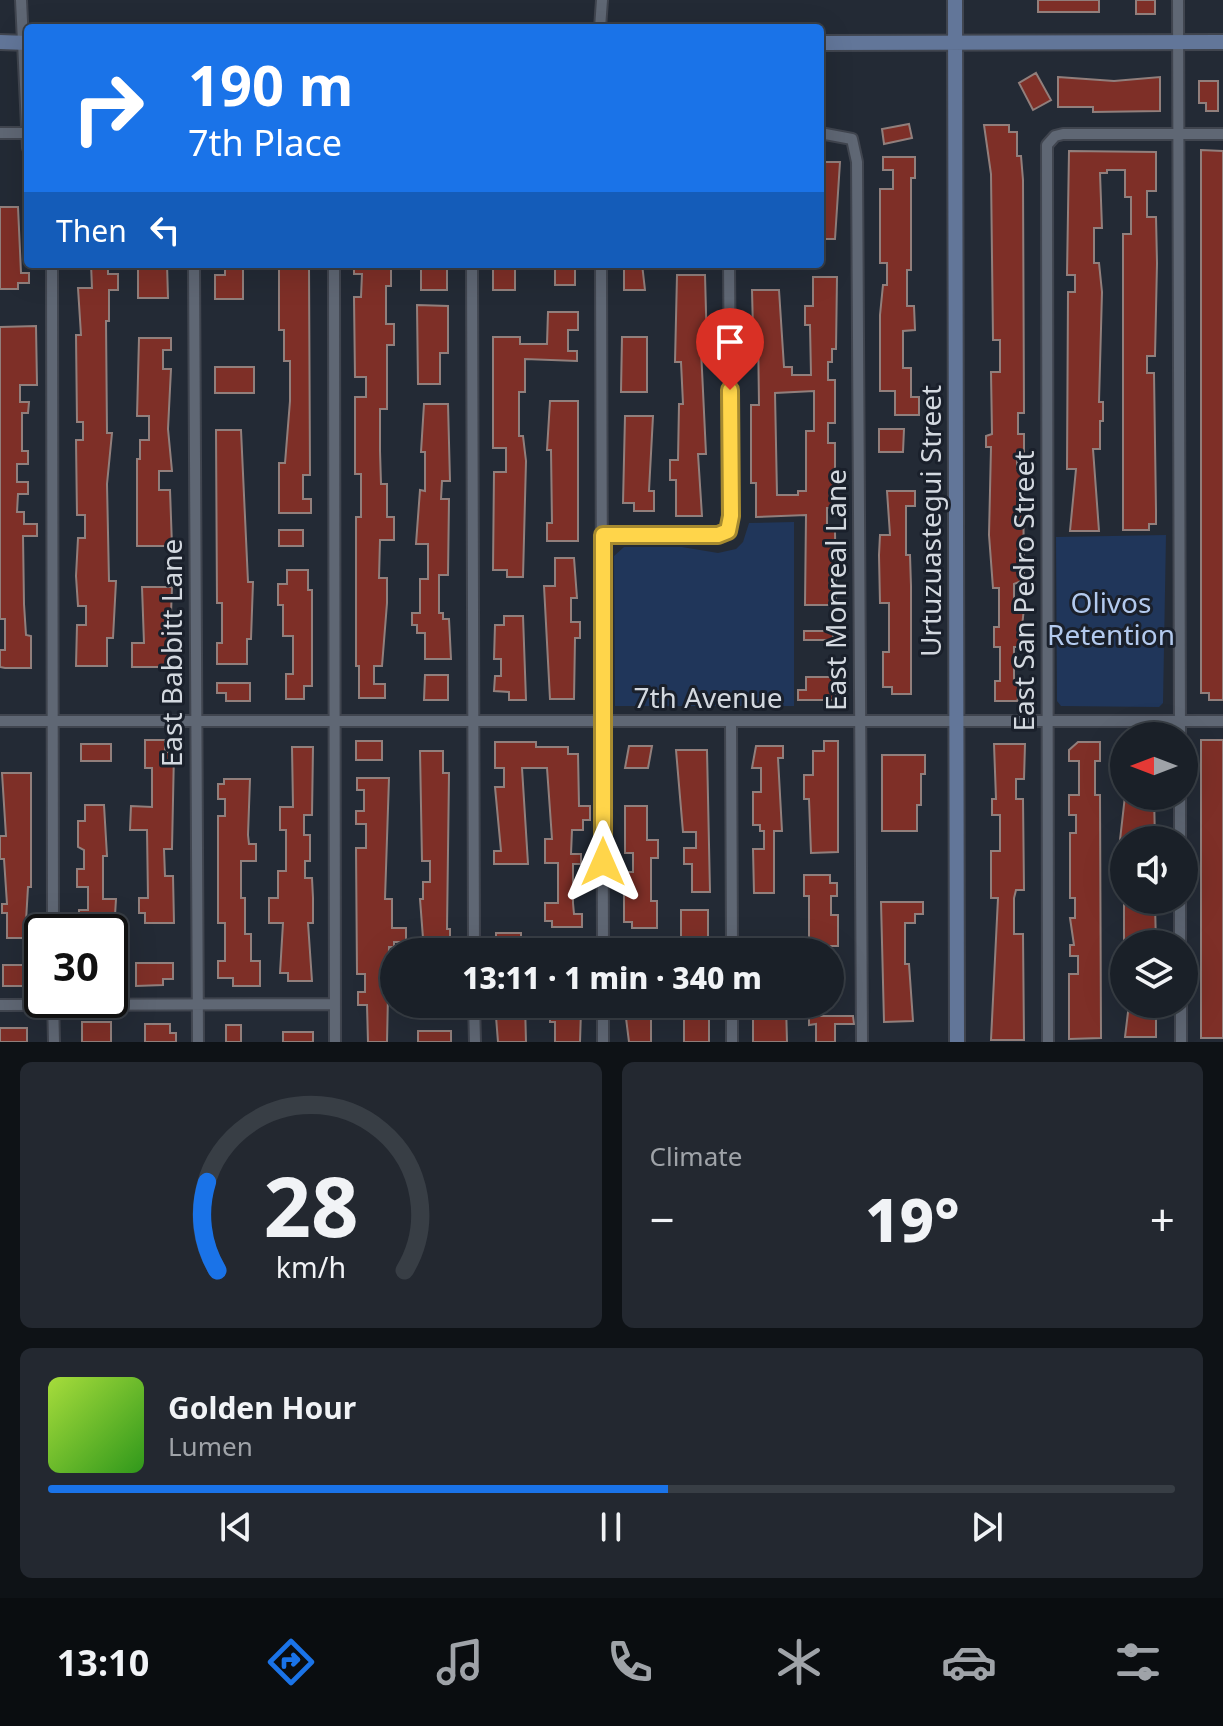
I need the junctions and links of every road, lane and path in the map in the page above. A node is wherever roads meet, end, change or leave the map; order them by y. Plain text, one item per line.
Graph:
1 (21, 0) edge
2 (602, 0) edge
3 (955, 0) edge
4 (1178, 0) edge
5 (600, 24) edge
6 (24, 32) edge
7 (0, 42) edge
8 (1178, 42) junction
9 (1223, 42) edge
10 (24, 43) edge
11 (824, 43) edge
12 (956, 43) junction
13 (0, 133) edge
14 (24, 133) edge
15 (824, 134) edge
16 (1178, 134) junction
17 (1223, 134) edge
18 (52, 268) edge
19 (194, 268) edge
20 (334, 268) edge
21 (472, 268) edge
22 (601, 268) edge
23 (729, 268) edge
24 (603, 535) junction
25 (196, 720) junction
26 (337, 720) junction
27 (474, 720) junction
28 (603, 720) junction
29 (0, 721) edge
30 (53, 721) junction
31 (731, 721) junction
32 (860, 721) junction
33 (956, 721) junction
34 (1048, 721) junction
35 (1180, 721) junction
36 (1223, 721) edge
37 (53, 914) edge
38 (474, 938) edge
39 (603, 938) edge
40 (732, 938) edge
41 (128, 1003) edge
42 (24, 1004) edge
43 (198, 1004) junction
44 (335, 1004) junction
45 (0, 1005) edge
46 (53, 1018) edge
47 (474, 1018) edge
48 (603, 1018) edge
49 (732, 1018) edge
50 (1181, 1018) edge
51 (54, 1042) edge
52 (198, 1042) edge
53 (335, 1042) edge
54 (475, 1042) edge
55 (603, 1042) edge
56 (732, 1042) edge
57 (862, 1042) edge
58 (957, 1042) edge
59 (1048, 1042) edge
60 (1181, 1042) edge

1 - 6 street
2 - 5 street
3 - 12 main road, Urtuzuastegui Street
4 - 8 street
7 - 10 main road
8 - 9 main road
8 - 12 main road
8 - 16 street
11 - 12 main road
12 - 33 main road, Urtuzuastegui Street
13 - 14 street
15 - 32 street, East Monreal Lane
16 - 17 street
16 - 34 street, East San Pedro Street
16 - 35 street
18 - 30 street
19 - 25 street, East Babbitt Lane
20 - 26 street
21 - 27 street
22 - 24 street
23 - 24 street
24 - 28 street
25 - 26 street, 7th Avenue
25 - 30 street, 7th Avenue
25 - 43 street, East Babbitt Lane
26 - 27 street, 7th Avenue
26 - 44 street
27 - 28 street, 7th Avenue
27 - 38 street
28 - 31 street, 7th Avenue
28 - 39 street
29 - 30 street, 7th Avenue
30 - 37 street
31 - 32 street, 7th Avenue
31 - 40 street
32 - 33 street, 7th Avenue
32 - 57 street, East Monreal Lane
33 - 34 street, 7th Avenue
33 - 58 main road, Urtuzuastegui Street
34 - 35 street, 7th Avenue
34 - 59 street, East San Pedro Street
35 - 36 street, 7th Avenue
41 - 43 street
42 - 45 street
43 - 44 street
43 - 52 street, East Babbitt Lane
44 - 53 street
46 - 51 street
47 - 54 street
48 - 55 street
49 - 56 street
50 - 60 street

